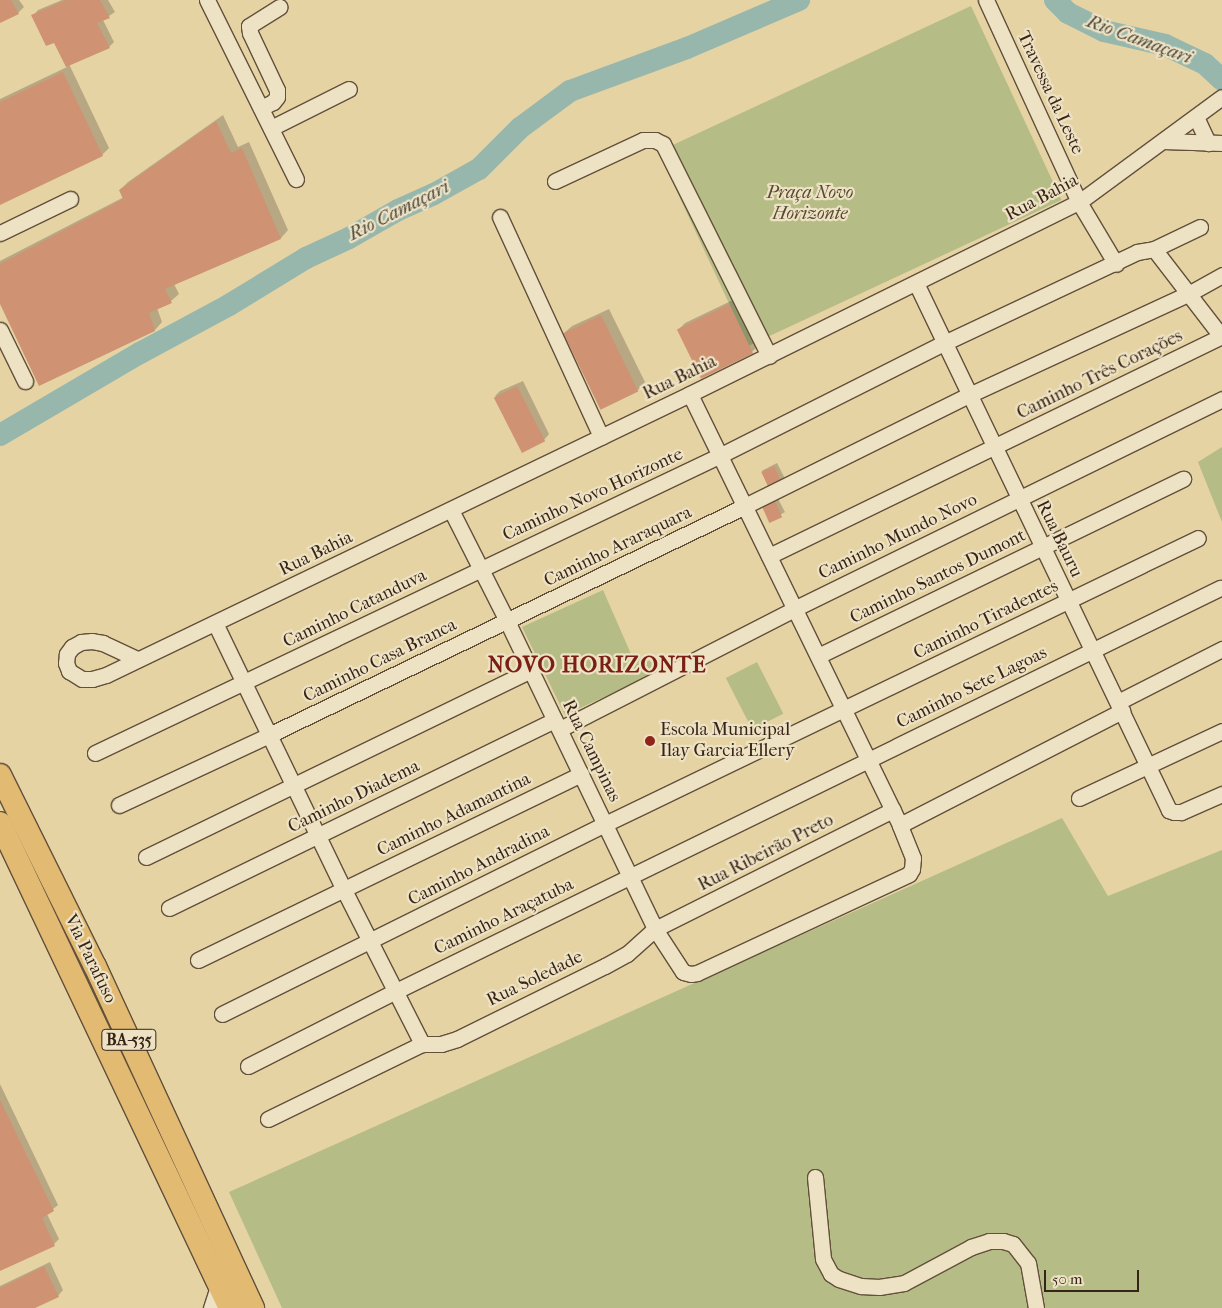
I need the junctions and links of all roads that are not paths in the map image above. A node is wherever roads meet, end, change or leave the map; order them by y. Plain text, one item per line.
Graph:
1 (207, 0) edge
2 (986, 0) edge
3 (280, 6) dead end
4 (349, 89) dead end
5 (1222, 97) edge
6 (261, 108) junction
7 (1196, 117) junction
8 (270, 128) junction
9 (1163, 141) junction
10 (1215, 143) edge
11 (296, 178) dead end
12 (555, 181) dead end
13 (70, 199) dead end
14 (1079, 202) junction
15 (500, 217) dead end
16 (1200, 227) dead end
17 (0, 233) edge
18 (1154, 249) junction
19 (1116, 264) junction
20 (1222, 275) edge
21 (916, 283) junction
22 (1190, 293) junction
23 (0, 330) edge
24 (1222, 336) edge
25 (944, 343) junction
26 (768, 356) junction
27 (25, 381) dead end
28 (690, 394) junction
29 (968, 395) junction
30 (1222, 399) edge
31 (601, 437) junction
32 (994, 447) junction
33 (721, 455) junction
34 (1183, 478) dead end
35 (1018, 498) junction
36 (745, 506) junction
37 (451, 510) junction
38 (1198, 538) dead end
39 (1042, 547) junction
40 (769, 556) junction
41 (482, 569) junction
42 (1220, 588) dead end
43 (1068, 601) junction
44 (794, 610) junction
45 (507, 621) junction
46 (215, 623) junction
47 (1222, 649) edge
48 (1092, 650) junction
49 (818, 656) junction
50 (137, 659) dead end
51 (531, 670) junction
52 (245, 682) junction
53 (1120, 706) junction
54 (844, 709) junction
55 (557, 725) junction
56 (1222, 731) edge
57 (270, 735) junction
58 (95, 753) dead end
59 (867, 759) junction
60 (1148, 765) junction
61 (581, 774) junction
62 (0, 775) edge
63 (292, 786) junction
64 (1222, 794) edge
65 (1079, 798) dead end
66 (119, 805) dead end
67 (893, 810) junction
68 (0, 823) edge
69 (605, 824) junction
70 (900, 825) junction
71 (318, 836) junction
72 (146, 856) dead end
73 (630, 876) junction
74 (344, 890) junction
75 (169, 908) dead end
76 (655, 929) junction
77 (370, 941) junction
78 (198, 960) dead end
79 (394, 992) junction
80 (222, 1014) dead end
81 (422, 1044) junction
82 (248, 1066) dead end
83 (268, 1119) dead end
84 (815, 1177) dead end
85 (219, 1284) junction
86 (211, 1308) edge
87 (230, 1308) edge
88 (253, 1308) edge
89 (1036, 1308) edge

1 - 6 street
2 - 14 street, Travessa da Leste
3 - 6 street
4 - 8 street
5 - 7 street, Rua Bahia
6 - 8 street
7 - 9 street, Rua Bahia
7 - 10 street
8 - 11 street
9 - 10 street
9 - 14 street, Rua Bahia
12 - 26 street
13 - 17 street
14 - 19 street, Travessa da Leste
14 - 21 street, Rua Bahia
15 - 31 street
16 - 18 street, Caminho Novo Horizonte
18 - 19 street, Caminho Novo Horizonte
18 - 22 street
19 - 25 street, Caminho Novo Horizonte
20 - 22 street, Caminho Araraquara
21 - 25 street, Rua Bauru
21 - 26 street, Rua Bahia
22 - 24 street
22 - 29 street, Caminho Araraquara
23 - 27 street
24 - 32 street, Caminho Três Corações
25 - 29 street, Rua Bauru
25 - 33 street, Caminho Novo Horizonte
26 - 28 street, Rua Bahia
28 - 31 street, Rua Bahia
28 - 33 street
29 - 32 street, Rua Bauru
29 - 36 street, Caminho Araraquara
30 - 35 street, Caminho Mundo Novo
31 - 37 street, Rua Bahia
32 - 35 street, Rua Bauru
32 - 40 street, Caminho Três Corações
33 - 36 street
33 - 41 street, Caminho Novo Horizonte
34 - 39 street, Caminho Santos Dumont
35 - 39 street, Rua Bauru
35 - 44 street, Caminho Mundo Novo
36 - 40 street
36 - 45 street, Caminho Araraquara
37 - 41 street, Rua Campinas
37 - 46 street, Rua Bahia
38 - 43 street, Caminho Tiradentes
39 - 43 street, Rua Bauru
39 - 49 street, Caminho Santos Dumont
40 - 44 street
41 - 45 street, Rua Campinas
41 - 52 street, Caminho Catanduva
42 - 48 street, Caminho Sete Lagoas
43 - 48 street, Rua Bauru
43 - 54 street, Caminho Tiradentes
44 - 49 street
44 - 55 street, Caminho Mundo Novo
45 - 51 street, Rua Campinas
45 - 57 street, Caminho Casa Branca
46 - 50 street, Rua Bahia
46 - 52 street
47 - 53 street
48 - 53 street, Rua Bauru
48 - 59 street, Caminho Sete Lagoas
49 - 54 street
51 - 55 street, Rua Campinas
51 - 63 street
52 - 57 street
52 - 58 street, Caminho Catanduva
53 - 60 street, Rua Bauru
53 - 70 street
54 - 59 street
54 - 69 street, Caminho Tiradentes
55 - 61 street, Rua Campinas
55 - 71 street, Caminho Diadema
56 - 60 street
57 - 63 street
57 - 66 street, Caminho Casa Branca
59 - 67 street
59 - 73 street, Caminho Sete Lagoas
60 - 64 street, Rua Bauru
60 - 65 street
61 - 69 street, Rua Campinas
61 - 74 street, Caminho Adamantina
62 - 88 highway, Via Parafuso / BA-535
63 - 71 street
63 - 72 street
67 - 70 street
67 - 76 street, Rua Ribeirão Preto
68 - 85 highway, Via Parafuso / BA-535
69 - 73 street, Rua Campinas
69 - 77 street, Caminho Andradina
70 - 76 street, Rua Campinas
71 - 74 street
71 - 75 street, Caminho Diadema
73 - 76 street, Rua Campinas
73 - 79 street, Caminho Araçatuba
74 - 77 street
74 - 78 street, Caminho Adamantina
76 - 81 street, Rua Soledade
77 - 79 street
77 - 80 street, Caminho Andradina
79 - 81 street
79 - 82 street, Caminho Araçatuba
81 - 83 street
84 - 89 street
85 - 86 street
85 - 87 highway, Via Parafuso / BA-535

